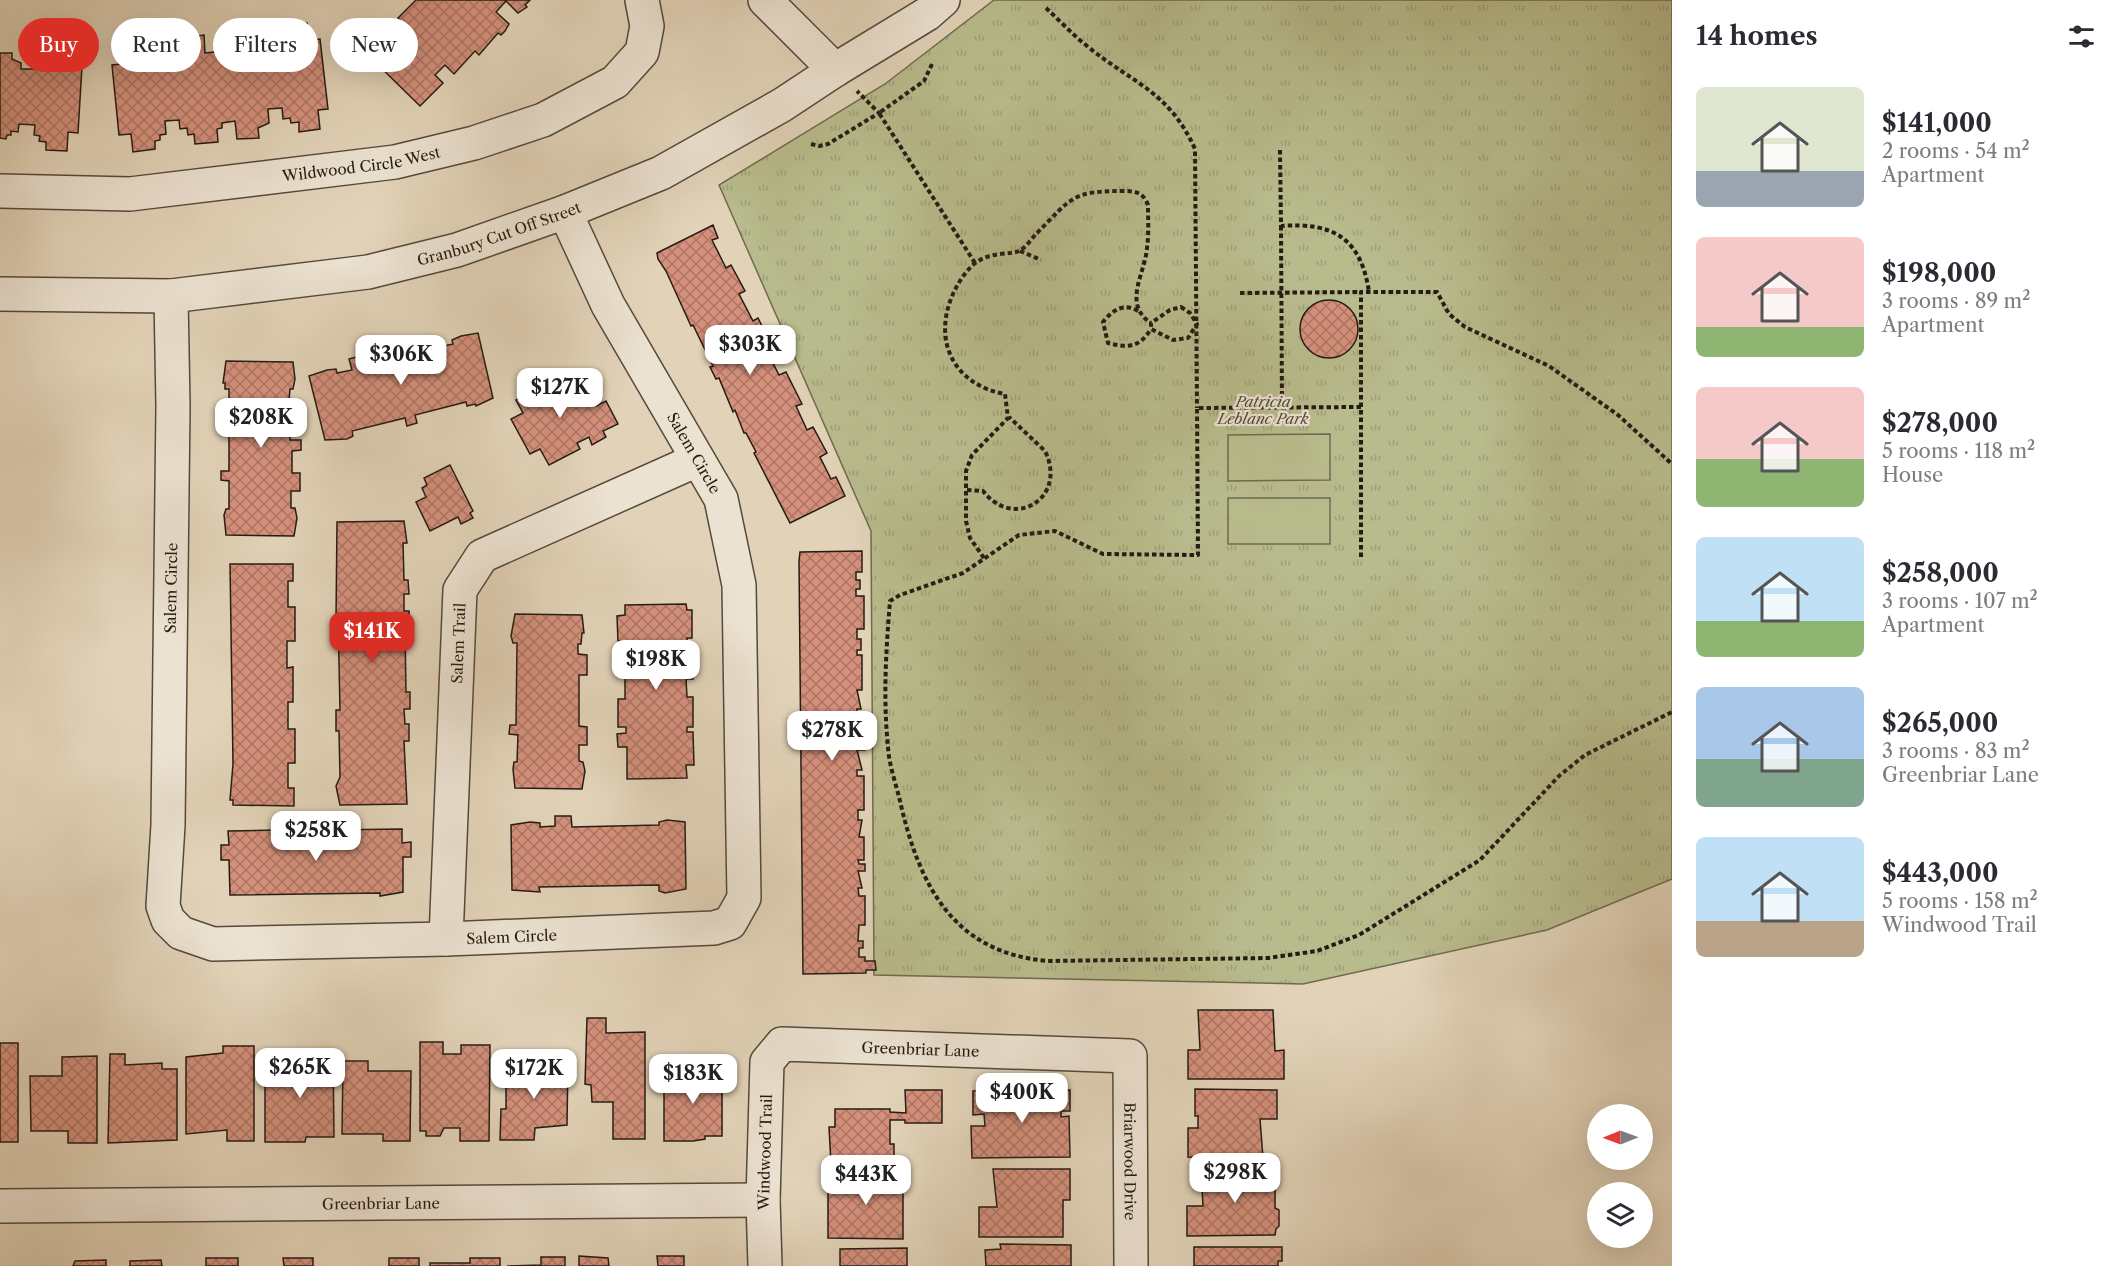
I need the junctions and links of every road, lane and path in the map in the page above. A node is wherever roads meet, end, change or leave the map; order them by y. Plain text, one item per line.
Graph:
1 (642, 0) edge
2 (944, 0) edge
3 (779, 5) edge
4 (1046, 8) dead end
5 (932, 64) dead end
6 (835, 70) junction
7 (879, 113) junction
8 (811, 144) dead end
9 (1280, 150) dead end
10 (0, 191) edge
11 (565, 213) junction
12 (1281, 226) junction
13 (1020, 251) junction
14 (1041, 260) dead end
15 (975, 263) junction
16 (1361, 292) junction
17 (1369, 292) junction
18 (1240, 293) dead end
19 (1281, 293) junction
20 (0, 294) edge
21 (171, 296) junction
22 (1137, 310) junction
23 (1150, 323) junction
24 (1197, 324) junction
25 (1151, 329) junction
26 (1282, 407) junction
27 (1361, 407) junction
28 (1197, 408) junction
29 (1008, 416) junction
30 (697, 460) junction
31 (1672, 464) edge
32 (967, 490) junction
33 (1361, 557) dead end
34 (984, 558) junction
35 (1672, 712) edge
36 (446, 939) junction
37 (782, 1044) joint
38 (1130, 1056) joint
39 (763, 1200) junction
40 (0, 1206) edge
41 (765, 1266) edge
42 (1131, 1266) edge

1 - 10 street, Wildwood Circle West
2 - 6 street, Granbury Cut Off Street
3 - 6 street
4 - 24 path
5 - 7 path
6 - 7 path
6 - 11 street, Granbury Cut Off Street
7 - 8 path
7 - 15 path
9 - 12 path
11 - 21 street, Granbury Cut Off Street
11 - 30 street, Salem Circle
12 - 17 path
12 - 19 path
13 - 14 path
13 - 15 path
13 - 22 path
15 - 29 path
16 - 17 path
16 - 19 path
16 - 27 path
17 - 31 path
18 - 19 path
19 - 26 path
20 - 21 street, Granbury Cut Off Street
21 - 36 street, Salem Circle
22 - 23 path
22 - 25 path
23 - 24 path
23 - 25 path
24 - 25 path
24 - 28 path
26 - 27 path
26 - 28 path
27 - 33 path
28 - 34 path
29 - 32 path
29 - 32 path
30 - 36 street, Salem Trail
30 - 36 street, Salem Circle
32 - 34 path
34 - 35 path
37 - 38 street, Greenbriar Lane
37 - 39 street, Windwood Trail
38 - 42 street, Briarwood Drive
39 - 40 street, Greenbriar Lane
39 - 41 street, Windwood Trail

